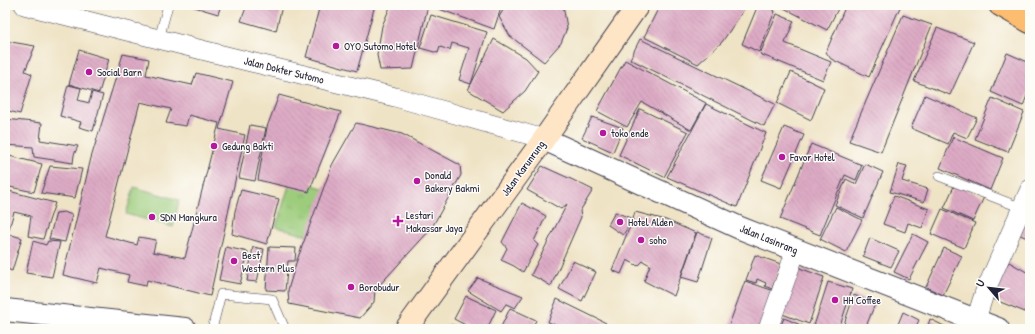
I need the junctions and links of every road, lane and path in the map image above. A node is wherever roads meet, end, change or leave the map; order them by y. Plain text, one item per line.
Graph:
1 (24, 5) edge
2 (168, 5) edge
3 (638, 5) edge
4 (1000, 5) edge
5 (1022, 5) edge
6 (1030, 7) edge
7 (1030, 22) edge
8 (159, 38) junction
9 (544, 139) junction
10 (939, 176) dead end
11 (1030, 189) edge
12 (1022, 208) junction
13 (796, 250) junction
14 (5, 310) edge
15 (975, 325) edge
16 (408, 326) edge
17 (185, 329) edge
18 (212, 329) edge
19 (285, 329) edge
20 (768, 329) edge
21 (998, 329) edge

1 - 8 street, Jalan Dokter Sutomo
2 - 8 lane
3 - 9 main road, Jalan Karunrung
4 - 7 main road
5 - 6 main road
8 - 9 street, Jalan Dokter Sutomo
9 - 13 street, Jalan Lasinrang
9 - 16 main road, Jalan Karunrung
10 - 12 lane
11 - 12 street
12 - 15 street
13 - 15 street, Jalan Lasinrang
13 - 20 street
14 - 17 street
15 - 21 street, Jalan Lasinrang
18 - 19 lane

